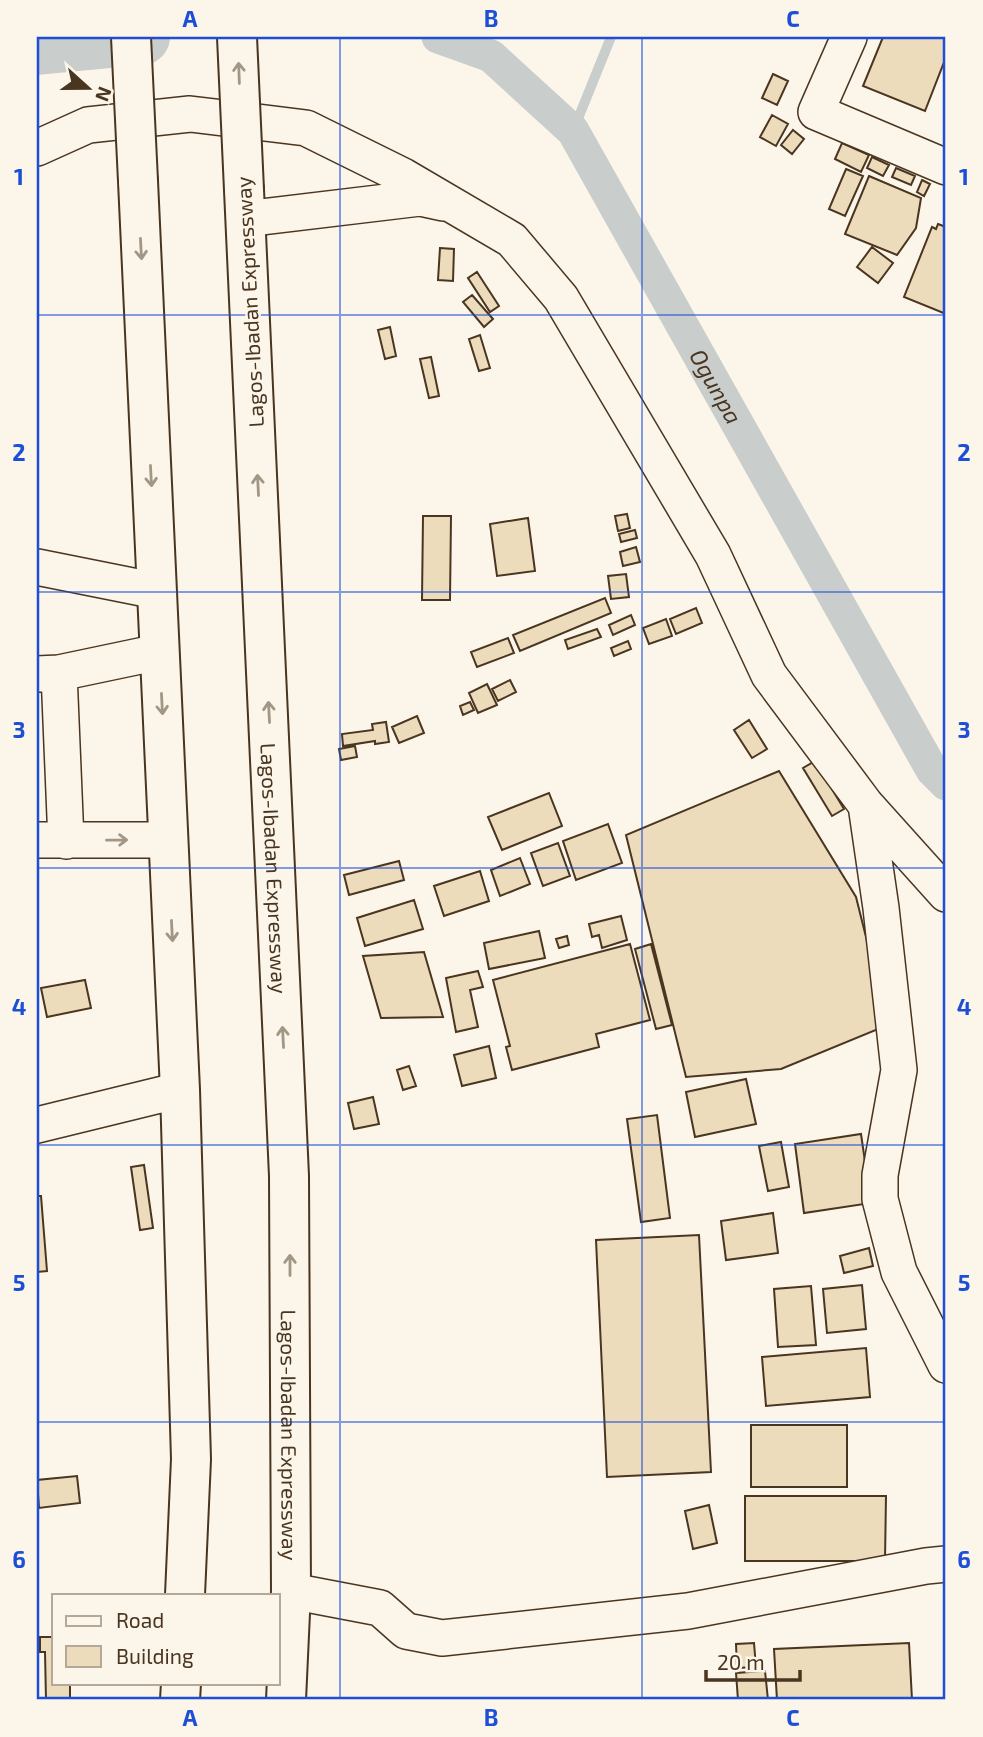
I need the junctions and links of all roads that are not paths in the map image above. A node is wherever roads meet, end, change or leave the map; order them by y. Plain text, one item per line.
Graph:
1 (131, 37) edge
2 (237, 37) edge
3 (849, 37) edge
4 (37, 148) edge
5 (946, 167) edge
6 (244, 204) junction
7 (457, 206) junction
8 (37, 567) edge
9 (156, 591) junction
10 (159, 653) junction
11 (48, 673) edge
12 (866, 805) junction
13 (168, 840) junction
14 (51, 841) edge
15 (946, 894) edge
16 (180, 1090) junction
17 (37, 1125) edge
18 (946, 1364) edge
19 (946, 1564) edge
20 (291, 1591) junction
21 (185, 1594) edge
22 (286, 1700) edge

1 -> 9 highway, bridge
6 -> 2 highway, Lagos-Ibadan Expressway, bridge
3 - 5 street
4 - 7 street
6 - 7 street
20 -> 6 highway, Lagos-Ibadan Expressway
7 - 12 street
8 - 9 street
9 - 10 highway
10 - 11 street
10 -> 13 highway
11 - 14 street
12 - 15 street
12 - 18 street
14 -> 13 street
13 -> 16 highway
16 - 17 street
16 - 21 highway
19 - 20 street
20 - 22 highway, Lagos-Ibadan Expressway

